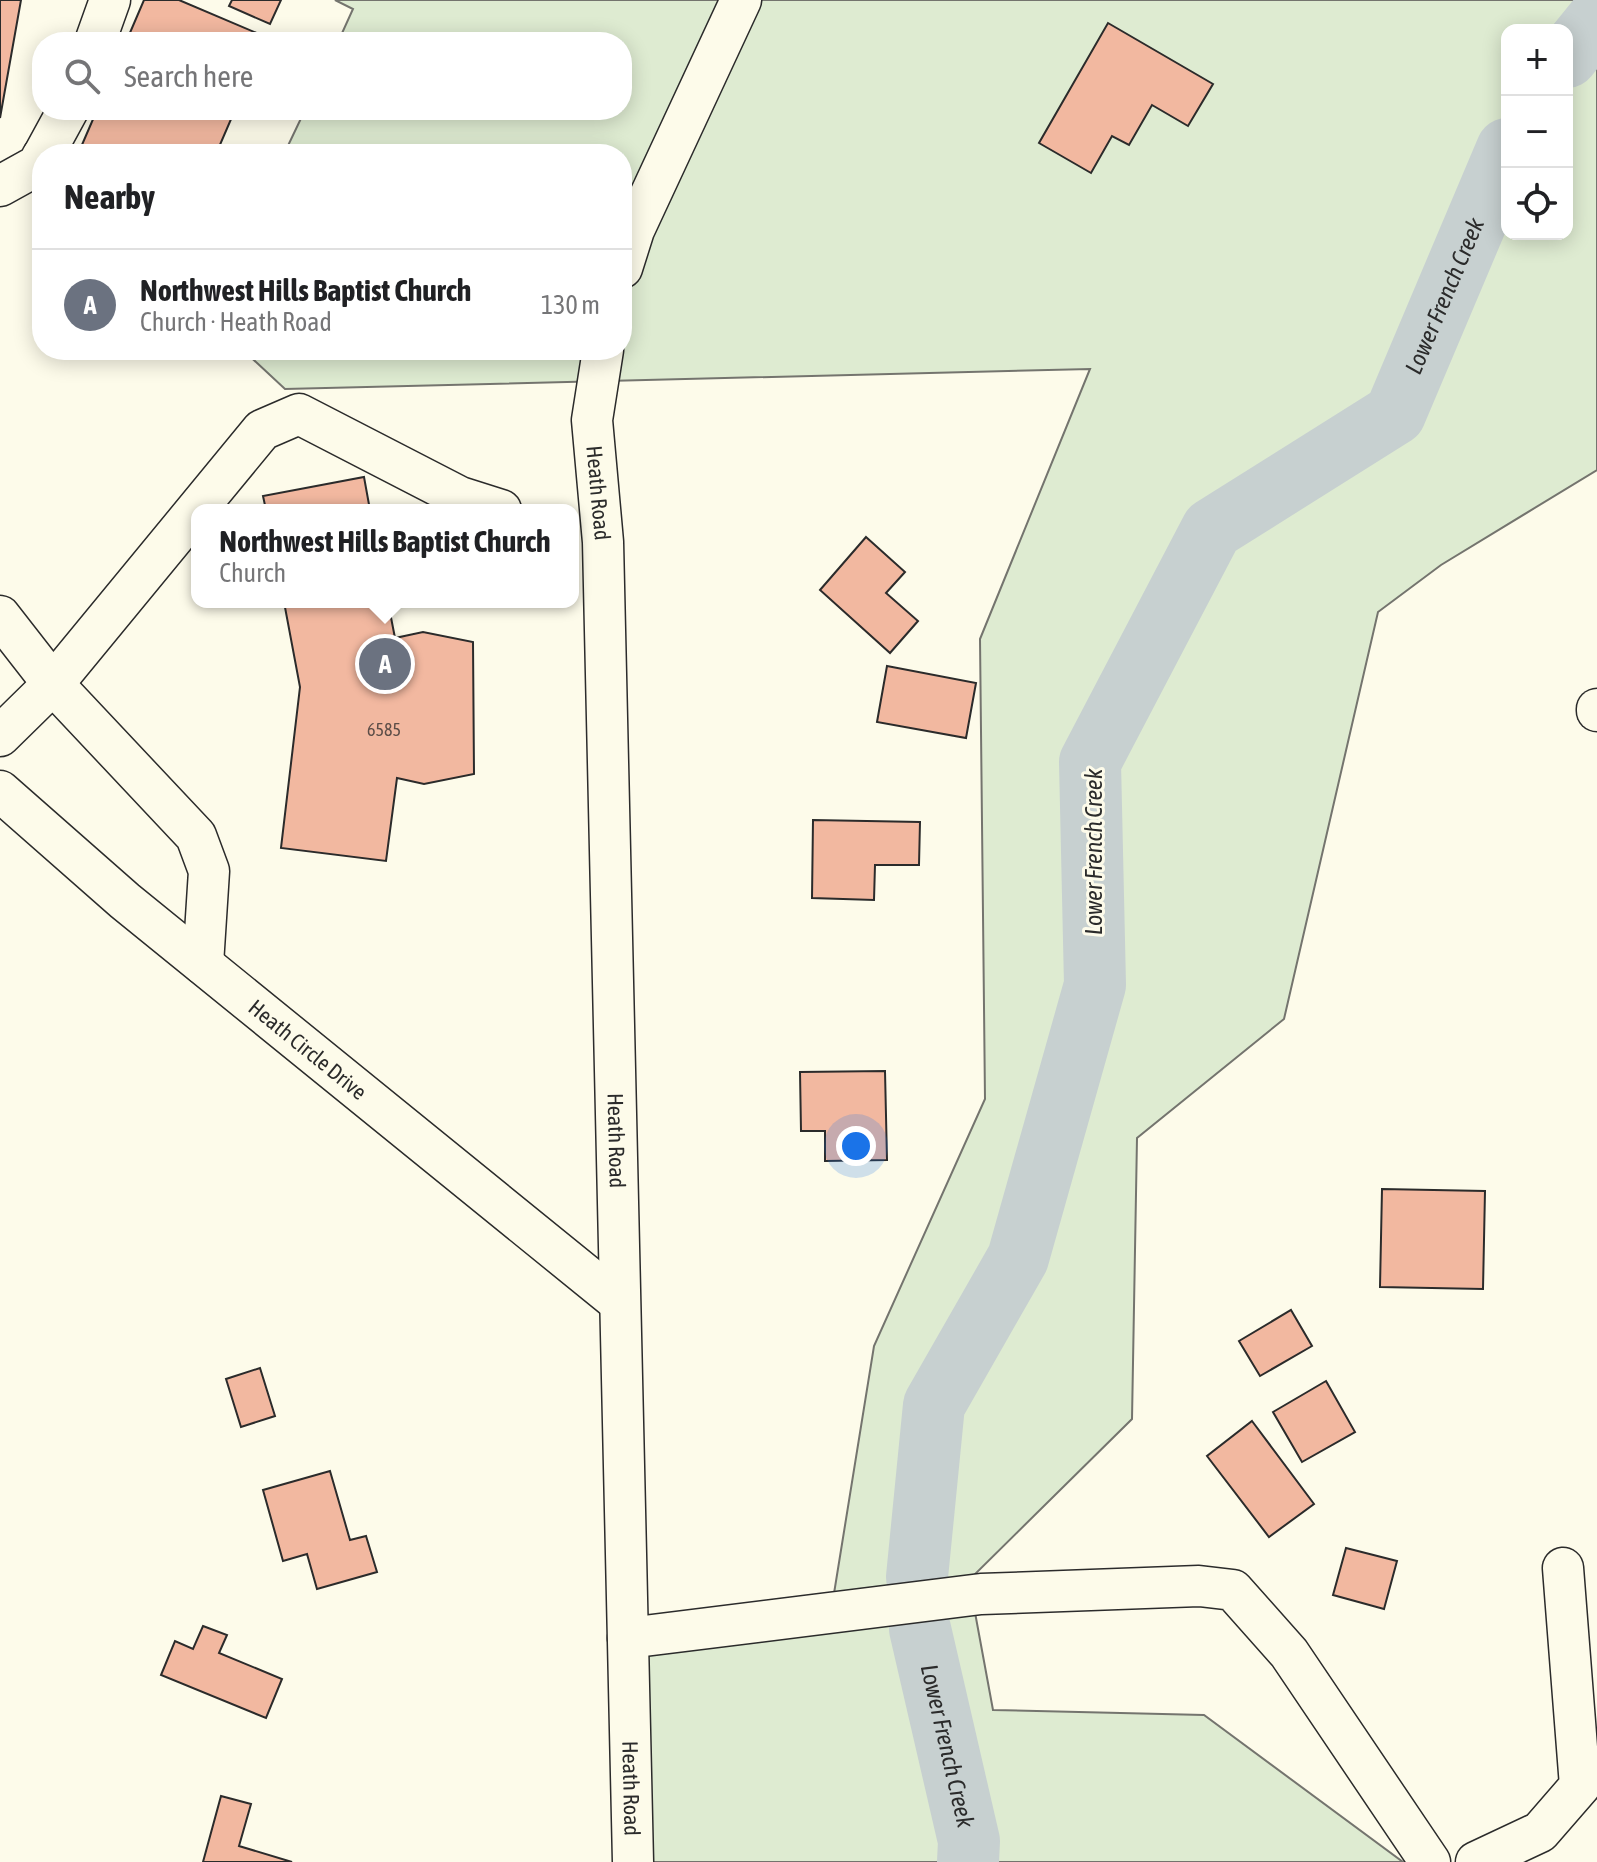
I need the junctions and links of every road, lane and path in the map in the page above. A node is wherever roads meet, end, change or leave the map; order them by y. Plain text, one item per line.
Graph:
1 (110, 0) edge
2 (741, 0) edge
3 (99, 32) edge
4 (63, 120) edge
5 (50, 144) edge
6 (32, 168) edge
7 (0, 186) edge
8 (632, 236) edge
9 (601, 360) edge
10 (201, 504) edge
11 (482, 504) edge
12 (191, 516) edge
13 (588, 538) edge
14 (0, 616) edge
15 (53, 684) junction
16 (0, 736) edge
17 (0, 791) edge
18 (203, 964) junction
19 (619, 1302) junction
20 (1563, 1568) dead end
21 (628, 1638) junction
22 (633, 1862) edge
23 (1430, 1862) edge
24 (1476, 1862) edge

1 - 3 street
2 - 8 street
4 - 5 street
6 - 7 street
9 - 13 street, Heath Road
10 - 11 street
12 - 15 street
13 - 19 street, Heath Road
14 - 15 street
15 - 16 street
15 - 18 street
17 - 18 street, Heath Circle Drive
18 - 19 street, Heath Circle Drive
19 - 21 street, Heath Road
20 - 24 street
21 - 22 street, Heath Road
21 - 23 street

